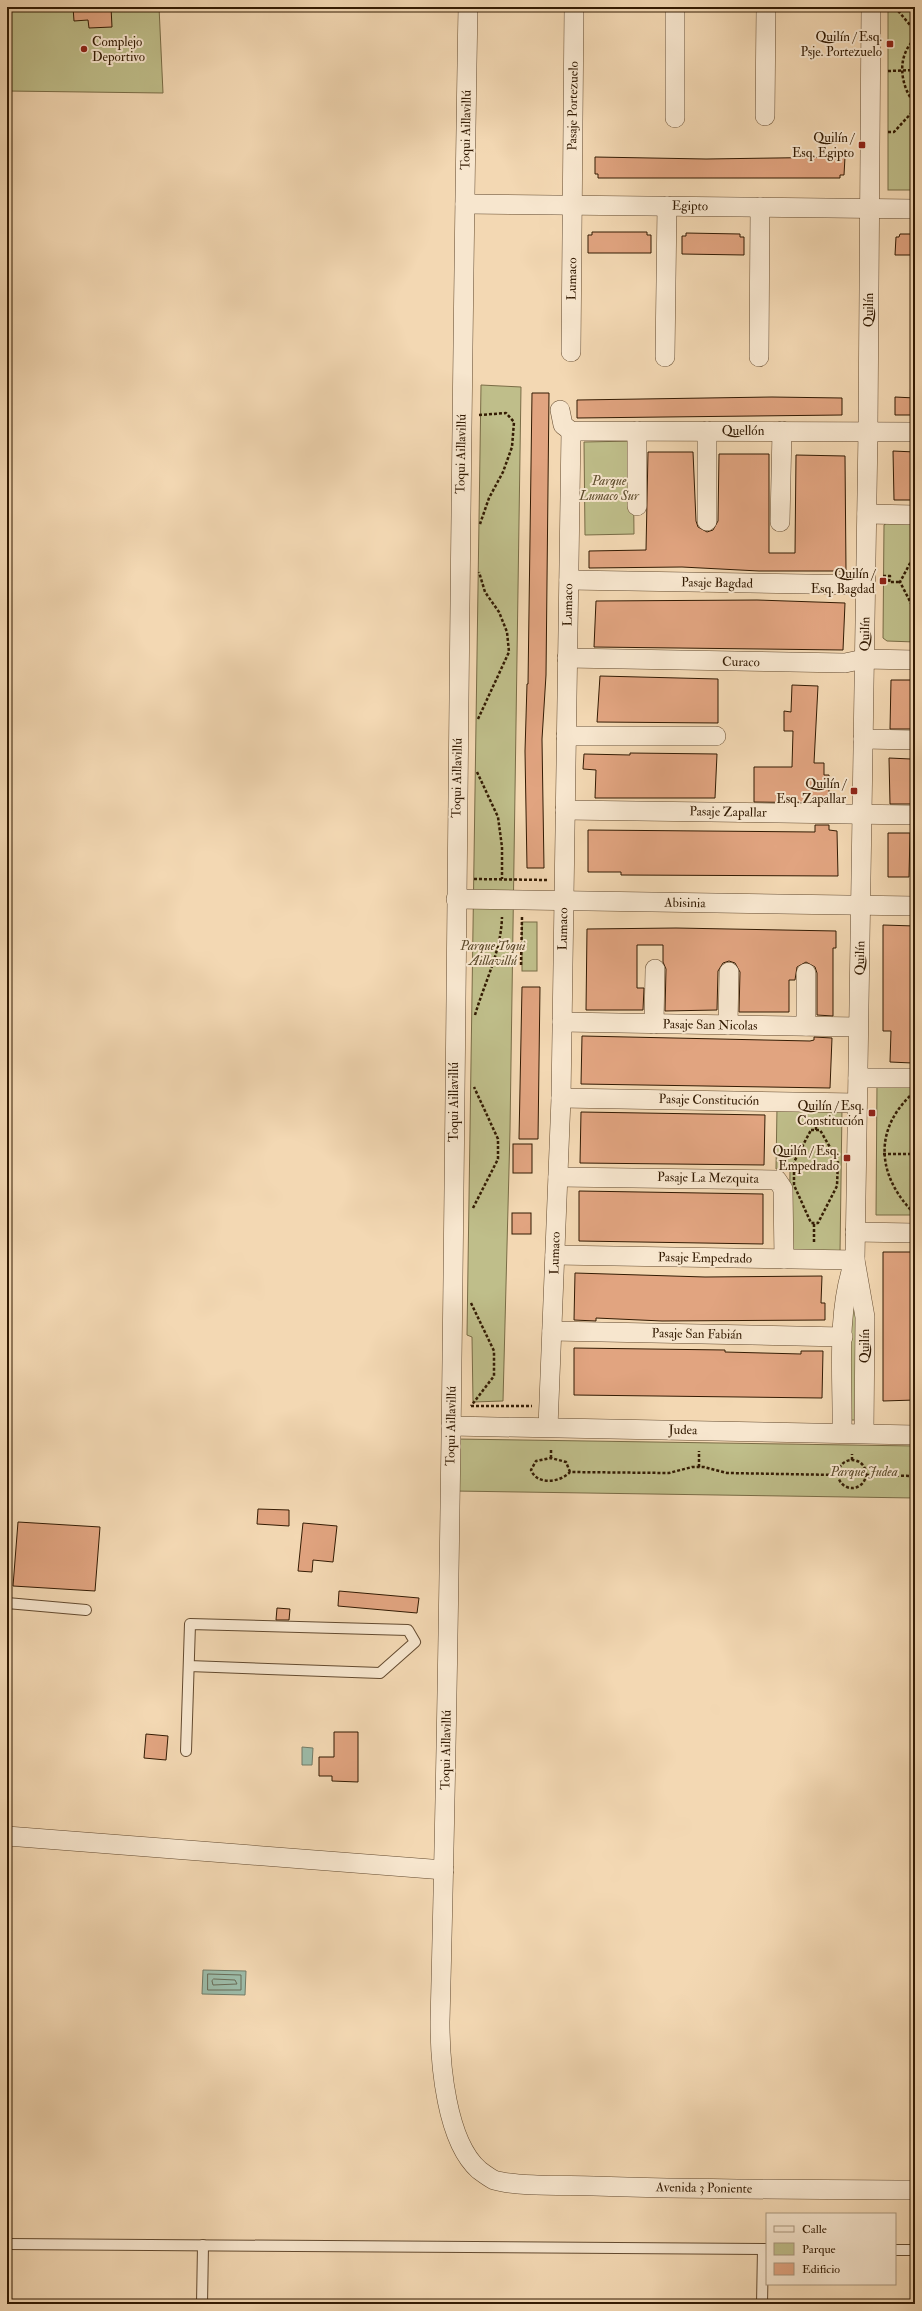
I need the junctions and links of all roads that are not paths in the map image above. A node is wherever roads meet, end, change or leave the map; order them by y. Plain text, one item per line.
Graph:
1 (468, 7) edge
2 (574, 7) edge
3 (675, 7) edge
4 (766, 7) edge
5 (871, 7) edge
6 (765, 116) dead end
7 (675, 118) dead end
8 (465, 204) junction
9 (572, 206) junction
10 (667, 206) junction
11 (760, 207) junction
12 (870, 208) junction
13 (915, 209) edge
14 (571, 352) dead end
15 (665, 357) dead end
16 (759, 357) dead end
17 (560, 410) dead end
18 (571, 431) junction
19 (637, 431) junction
20 (707, 431) junction
21 (782, 431) junction
22 (868, 431) junction
23 (915, 432) edge
24 (637, 506) dead end
25 (867, 514) junction
26 (915, 515) edge
27 (707, 521) dead end
28 (780, 522) dead end
29 (569, 580) junction
30 (871, 581) junction
31 (568, 658) junction
32 (864, 659) junction
33 (915, 660) edge
34 (566, 736) junction
35 (716, 736) dead end
36 (863, 739) junction
37 (915, 740) edge
38 (565, 810) junction
39 (862, 814) junction
40 (915, 815) edge
41 (456, 899) junction
42 (564, 901) junction
43 (860, 905) junction
44 (915, 906) edge
45 (655, 969) dead end
46 (730, 972) dead end
47 (806, 973) dead end
48 (562, 1022) junction
49 (654, 1024) junction
50 (728, 1025) junction
51 (806, 1026) junction
52 (858, 1027) junction
53 (858, 1078) junction
54 (915, 1085) edge
55 (561, 1098) junction
56 (857, 1103) junction
57 (558, 1177) junction
58 (855, 1232) junction
59 (915, 1233) edge
60 (555, 1255) junction
61 (784, 1259) junction
62 (855, 1260) junction
63 (552, 1331) junction
64 (843, 1337) junction
65 (451, 1426) junction
66 (548, 1427) junction
67 (842, 1433) junction
68 (864, 1434) junction
69 (915, 1435) edge
70 (7, 1602) edge
71 (86, 1610) dead end
72 (189, 1666) junction
73 (186, 1751) dead end
74 (7, 1836) edge
75 (444, 1870) junction
76 (494, 2180) joint
77 (915, 2190) edge
78 (7, 2244) edge
79 (203, 2245) junction
80 (765, 2249) edge
81 (896, 2250) edge
82 (915, 2250) edge
83 (202, 2304) edge
84 (762, 2304) edge

1 - 8 street, Toqui Aillavillú
2 - 9 street, Pasaje Portezuelo
3 - 7 street
4 - 6 street
5 - 12 street, Quilín
8 - 9 street, Egipto
8 - 41 street, Toqui Aillavillú
9 - 10 street, Egipto
9 - 14 street, Lumaco
10 - 11 street, Egipto
10 - 15 street
11 - 12 street, Egipto
11 - 16 street
12 - 13 street, Egipto
12 - 22 street, Quilín
17 - 18 street
18 - 19 street, Quellón
18 - 29 street, Lumaco
19 - 20 street, Quellón
19 - 24 street
20 - 21 street, Quellón
20 - 27 street
21 - 22 street, Quellón
21 - 28 street
22 - 23 street, Quellón
22 - 25 street, Quilín
25 - 26 street
25 - 30 street, Quilín
29 - 30 street, Pasaje Bagdad
29 - 31 street, Lumaco
30 - 32 street, Quilín
31 - 32 street, Curaco
31 - 34 street, Lumaco
32 - 33 street, Curaco
32 - 36 street, Quilín
34 - 35 street
34 - 38 street, Lumaco
36 - 37 street
36 - 39 street, Quilín
38 - 39 street, Pasaje Zapallar
38 - 42 street, Lumaco
39 - 40 street, Pasaje Zapallar
39 - 43 street, Quilín
41 - 42 street, Abisinia
41 - 65 street, Toqui Aillavillú
42 - 43 street, Abisinia
42 - 48 street, Lumaco
43 - 44 street, Abisinia
43 - 52 street, Quilín
45 - 49 street
46 - 50 street
47 - 51 street
48 - 49 street, Pasaje San Nicolas
48 - 55 street, Lumaco
49 - 50 street, Pasaje San Nicolas
50 - 51 street, Pasaje San Nicolas
51 - 52 street, Pasaje San Nicolas
52 - 53 street, Quilín
53 - 54 street
53 - 56 street, Quilín
55 - 56 street, Pasaje Constitución
55 - 57 street, Lumaco
56 - 58 street, Quilín
57 - 60 street, Lumaco
57 - 61 street, Pasaje La Mezquita
58 - 59 street
58 - 62 street, Quilín
60 - 61 street, Pasaje Empedrado
60 - 63 street, Lumaco
61 - 62 street, Pasaje Empedrado
62 - 64 street, Quilín
62 - 68 street, Quilín
63 - 64 street, Pasaje San Fabián
63 - 66 street, Lumaco
64 - 67 street, Quilín
65 - 66 street, Judea
65 - 75 street, Toqui Aillavillú
66 - 67 street, Judea
67 - 68 street, Judea
68 - 69 street, Judea
70 - 71 lane
72 - 72 lane
72 - 73 lane
74 - 75 street
75 - 76 street, Toqui Aillavillú
76 - 77 street, Avenida 3 Poniente
78 - 79 lane
79 - 80 lane
79 - 83 lane
80 - 84 lane
81 - 82 lane

